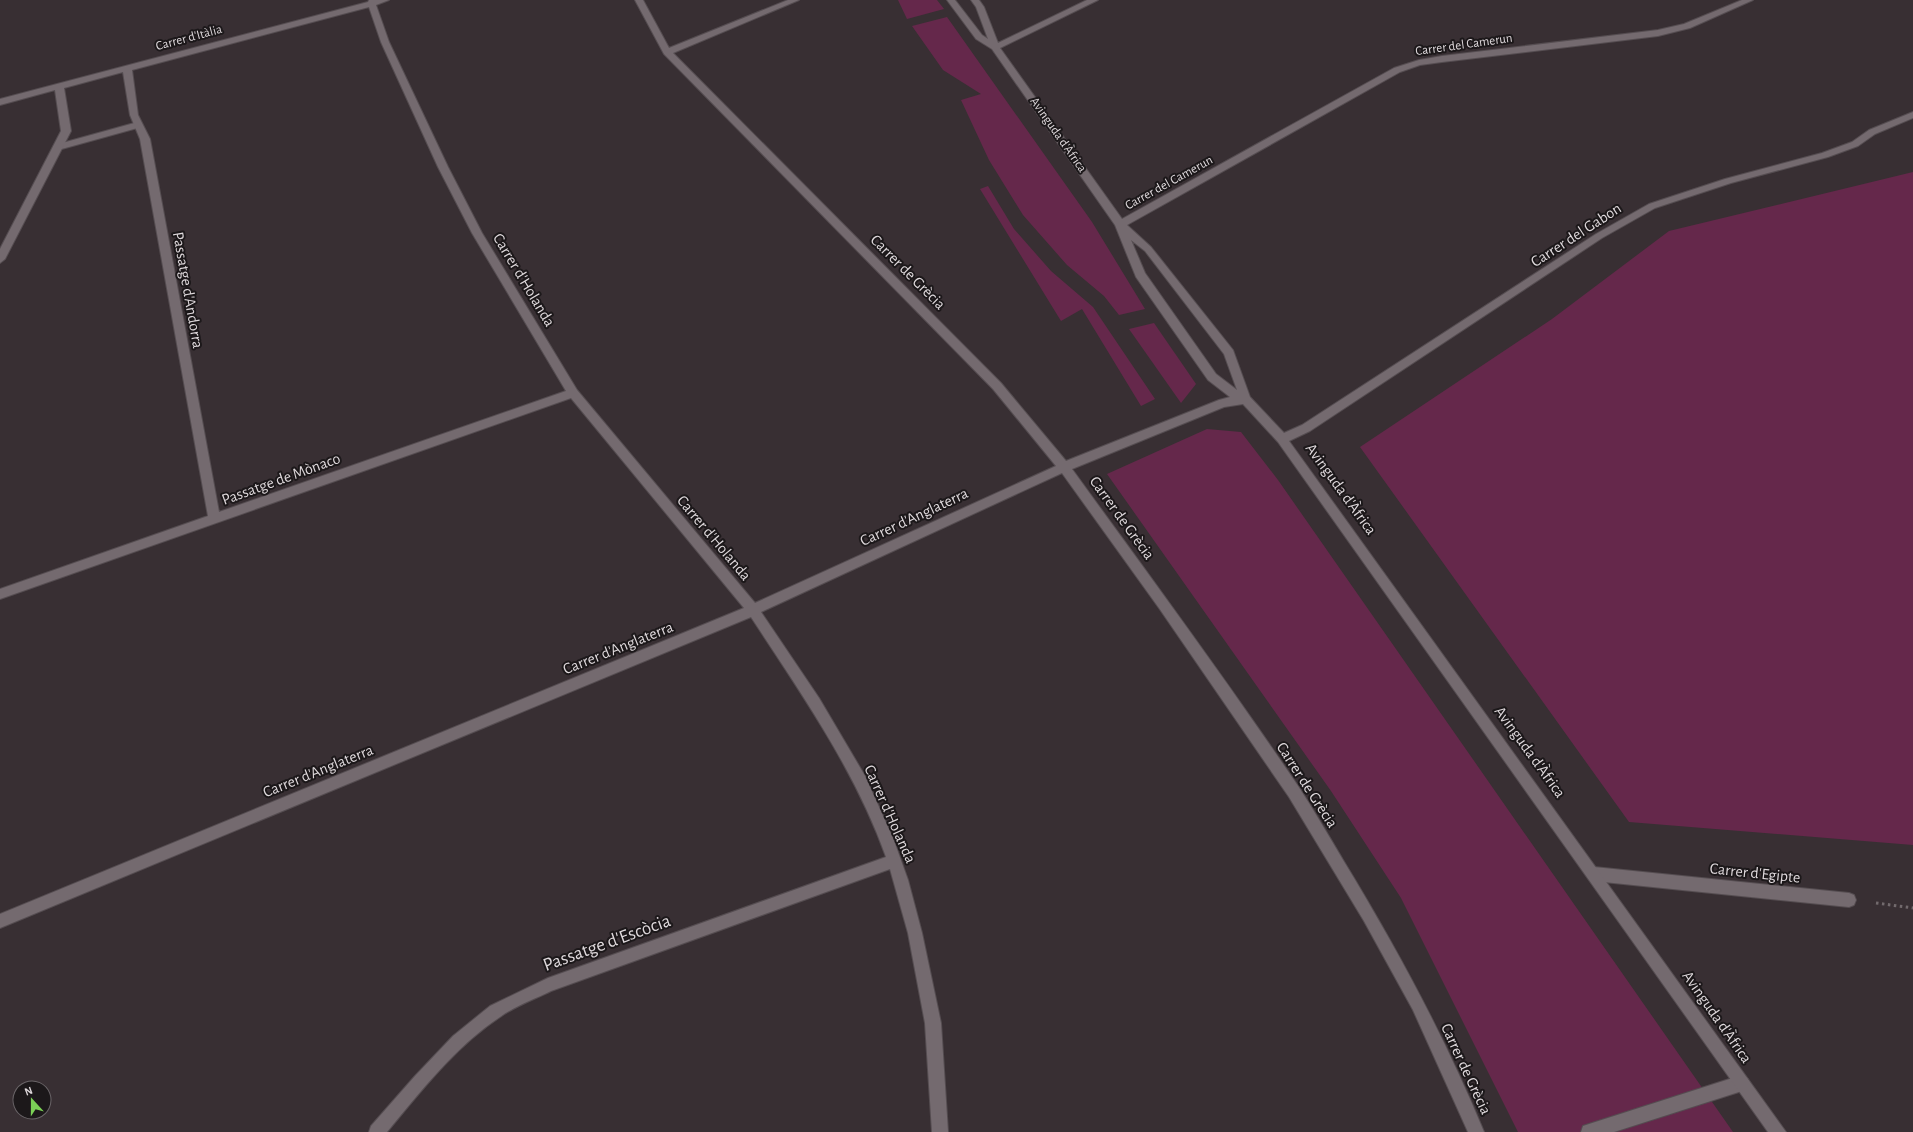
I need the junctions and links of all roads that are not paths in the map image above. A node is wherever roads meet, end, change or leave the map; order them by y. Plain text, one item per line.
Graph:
1 (385, 0) edge
2 (639, 0) edge
3 (795, 0) edge
4 (951, 0) edge
5 (975, 0) edge
6 (1094, 0) edge
7 (1749, 0) edge
8 (372, 2) edge
9 (995, 47) junction
10 (668, 52) junction
11 (127, 68) junction
12 (59, 86) junction
13 (0, 102) edge
14 (1913, 114) edge
15 (138, 125) junction
16 (58, 147) junction
17 (1120, 224) junction
18 (0, 259) edge
19 (573, 393) junction
20 (1245, 399) junction
21 (1282, 439) junction
22 (1064, 467) junction
23 (215, 520) junction
24 (0, 594) edge
25 (753, 610) junction
26 (894, 861) junction
27 (1594, 874) junction
28 (1849, 900) road end
29 (0, 921) edge
30 (1742, 1083) junction
31 (377, 1132) edge
32 (940, 1132) edge
33 (1476, 1132) edge
34 (1589, 1132) edge
35 (1778, 1132) edge

1 - 8 street, Carrer d'Itàlia
2 - 10 street, Carrer de Grècia
3 - 10 street
4 - 9 street, Avinguda d'Àfrica
5 - 9 street, Avinguda d'Àfrica
6 - 9 street
7 - 17 street, Carrer del Camerun
8 - 11 street, Carrer d'Itàlia
8 - 19 street, Carrer d'Holanda
9 - 17 street, Avinguda d'Àfrica
10 - 22 street, Carrer de Grècia
11 - 12 street, Carrer d'Itàlia
11 - 15 street, Passatge d'Andorra
12 - 13 street, Carrer d'Itàlia
12 - 16 street
14 - 21 street, Carrer del Gabon
15 - 16 street
15 - 23 street, Passatge d'Andorra
16 - 18 street
17 - 20 street, Avinguda d'Àfrica
17 - 20 street, Avinguda d'Àfrica
19 - 23 street, Passatge de Mònaco
19 - 25 street, Carrer d'Holanda
20 - 21 street, Avinguda d'Àfrica
20 - 22 street, Carrer d'Anglaterra
21 - 27 street, Avinguda d'Àfrica
22 - 25 street, Carrer d'Anglaterra
22 - 33 street, Carrer de Grècia
23 - 24 street, Passatge de Mònaco
25 - 26 street, Carrer d'Holanda
25 - 29 street, Carrer d'Anglaterra
26 - 31 street, Passatge d'Escòcia
26 - 32 street, Carrer d'Holanda
27 - 28 street, Carrer d'Egipte
27 - 30 street, Avinguda d'Àfrica
30 - 34 street
30 - 35 street, Avinguda d'Àfrica

